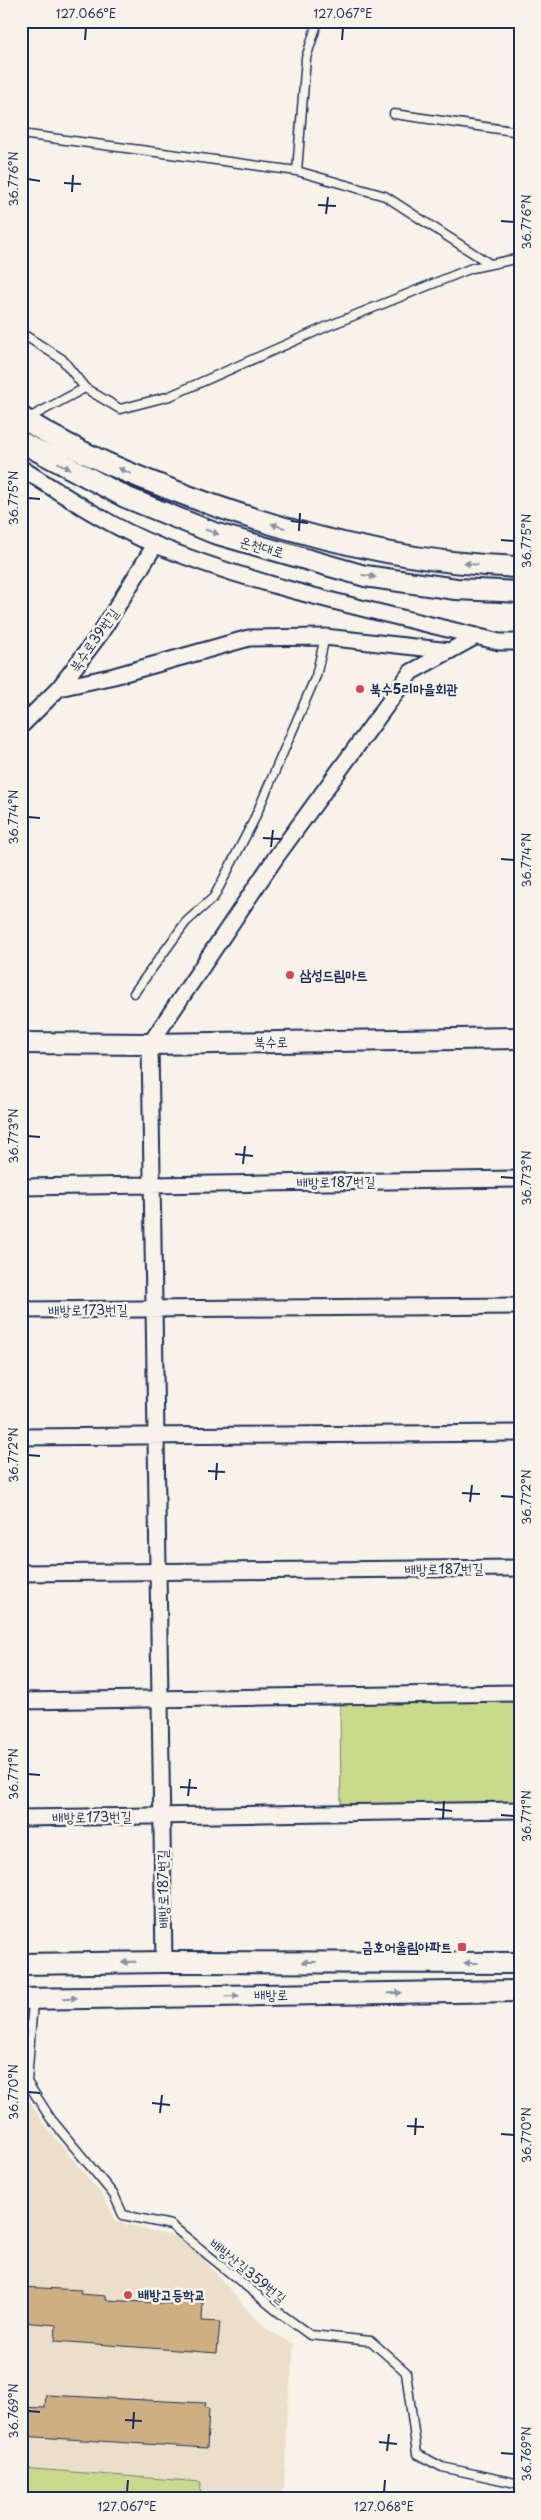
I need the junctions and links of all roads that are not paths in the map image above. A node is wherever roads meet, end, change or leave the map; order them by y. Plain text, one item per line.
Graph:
1 (318, 21) edge
2 (394, 114) dead end
3 (520, 132) edge
4 (21, 134) edge
5 (297, 171) junction
6 (520, 258) edge
7 (490, 264) junction
8 (21, 333) edge
9 (85, 388) junction
10 (22, 419) edge
11 (21, 442) edge
12 (21, 468) edge
13 (155, 545) junction
14 (520, 567) edge
15 (520, 592) edge
16 (478, 636) junction
17 (325, 637) junction
18 (520, 642) edge
19 (450, 651) junction
20 (59, 688) junction
21 (21, 726) edge
22 (134, 994) dead end
23 (520, 1038) edge
24 (21, 1043) edge
25 (150, 1044) junction
26 (520, 1179) edge
27 (152, 1185) junction
28 (21, 1187) edge
29 (520, 1306) edge
30 (154, 1309) junction
31 (21, 1310) edge
32 (520, 1433) edge
33 (156, 1436) junction
34 (21, 1437) edge
35 (520, 1568) edge
36 (158, 1572) junction
37 (21, 1573) edge
38 (520, 1693) edge
39 (160, 1699) junction
40 (21, 1701) edge
41 (520, 1810) edge
42 (162, 1816) junction
43 (21, 1818) edge
44 (164, 1962) junction
45 (520, 1963) edge
46 (21, 1964) edge
47 (520, 1992) edge
48 (27, 1999) edge
49 (520, 2484) edge

1 - 5 lane
2 - 3 lane
4 - 5 lane
5 - 7 lane
6 - 7 lane
7 - 9 lane
8 - 9 lane
9 - 10 lane
14 -> 10 street, 온천대로
11 -> 15 street, 온천대로
12 - 13 street
13 - 16 street
13 - 20 street, 북수로39번길
16 - 18 street
16 - 19 street
17 - 19 street
17 - 20 street
17 - 22 lane
19 - 25 street
20 - 21 street, 북수로39번길
23 - 25 street, 북수로
24 - 25 street, 북수로
25 - 27 street, 배방로187번길
26 - 27 street, 배방로187번길
27 - 28 street
27 - 30 street, 배방로187번길
29 - 30 street
30 - 31 street, 배방로173번길
30 - 33 street, 배방로187번길
32 - 33 street
33 - 34 street
33 - 36 street, 배방로187번길
35 - 36 street, 배방로187번길
36 - 37 street
36 - 39 street, 배방로187번길
38 - 39 street
39 - 40 street
39 - 42 street, 배방로187번길
41 - 42 street
42 - 43 street, 배방로173번길
42 - 44 street, 배방로187번길
45 -> 44 street
44 -> 46 street
48 -> 47 street, 배방로
48 - 49 lane, 배방산길359번길

